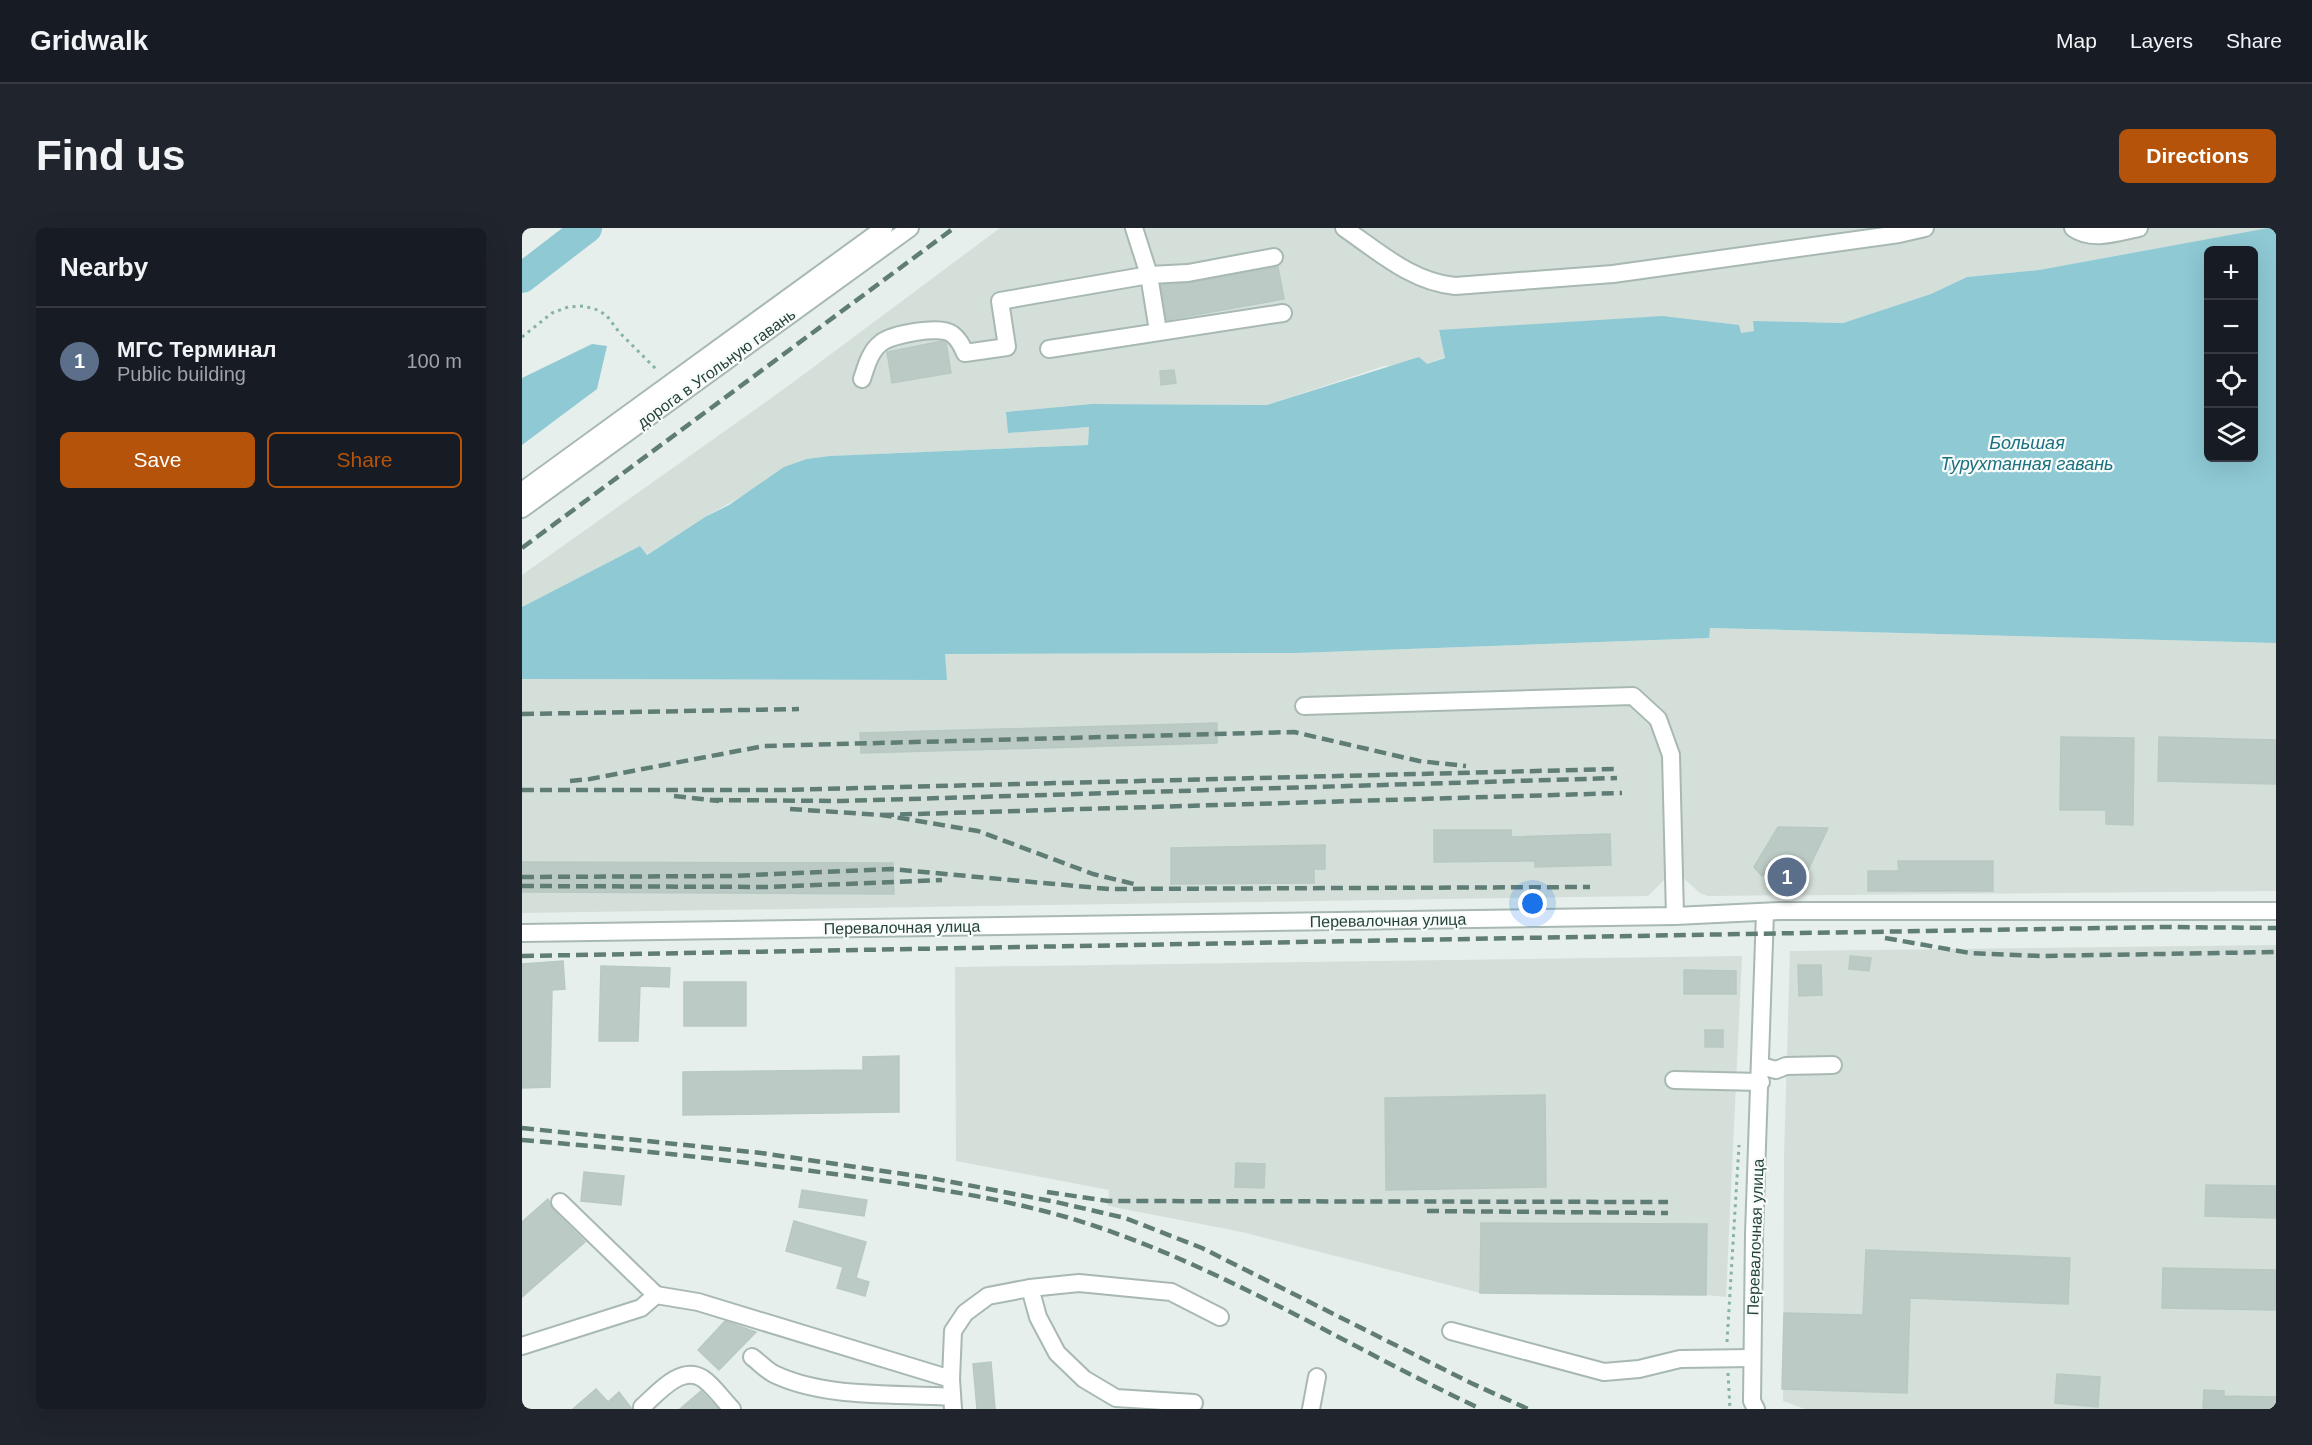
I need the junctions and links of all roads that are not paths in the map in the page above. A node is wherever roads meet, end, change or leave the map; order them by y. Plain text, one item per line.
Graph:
1 (884, 228) edge
2 (910, 228) edge
3 (1134, 228) edge
4 (1344, 228) edge
5 (1925, 228) edge
6 (2073, 228) edge
7 (2139, 228) edge
8 (1275, 257) dead end
9 (1149, 275) junction
10 (1282, 313) dead end
11 (1158, 331) junction
12 (1049, 348) dead end
13 (862, 379) dead end
14 (522, 491) edge
15 (522, 509) edge
16 (1304, 706) dead end
17 (2276, 911) edge
18 (1766, 912) junction
19 (1675, 916) junction
20 (522, 933) edge
21 (1833, 1065) dead end
22 (1761, 1074) junction
23 (1674, 1080) dead end
24 (560, 1202) dead end
25 (1029, 1288) junction
26 (656, 1295) junction
27 (1220, 1317) dead end
28 (1451, 1331) dead end
29 (522, 1346) edge
30 (752, 1357) dead end
31 (1752, 1358) junction
32 (1317, 1377) dead end
33 (951, 1379) junction
34 (952, 1403) edge
35 (1194, 1403) dead end
36 (1754, 1405) edge
37 (644, 1409) edge
38 (732, 1409) edge
39 (1311, 1409) edge

1 - 14 street, дорога в Угольную гавань
2 - 15 street, дорога в Угольную гавань
3 - 9 street
4 - 5 street
6 - 7 street
8 - 9 street
9 - 11 street
9 - 13 street
10 - 11 street
11 - 12 street
16 - 19 street
17 - 18 street
18 - 19 street, Перевалочная улица
18 - 22 street, Перевалочная улица
19 - 20 street, Перевалочная улица
21 - 22 street
22 - 23 street
22 - 31 street, Перевалочная улица
24 - 26 street
25 - 27 street
25 - 33 street
25 - 35 street
26 - 29 street
26 - 33 street
28 - 31 street
30 - 34 street
31 - 36 street, Перевалочная улица
32 - 39 street
33 - 34 street
37 - 38 street

